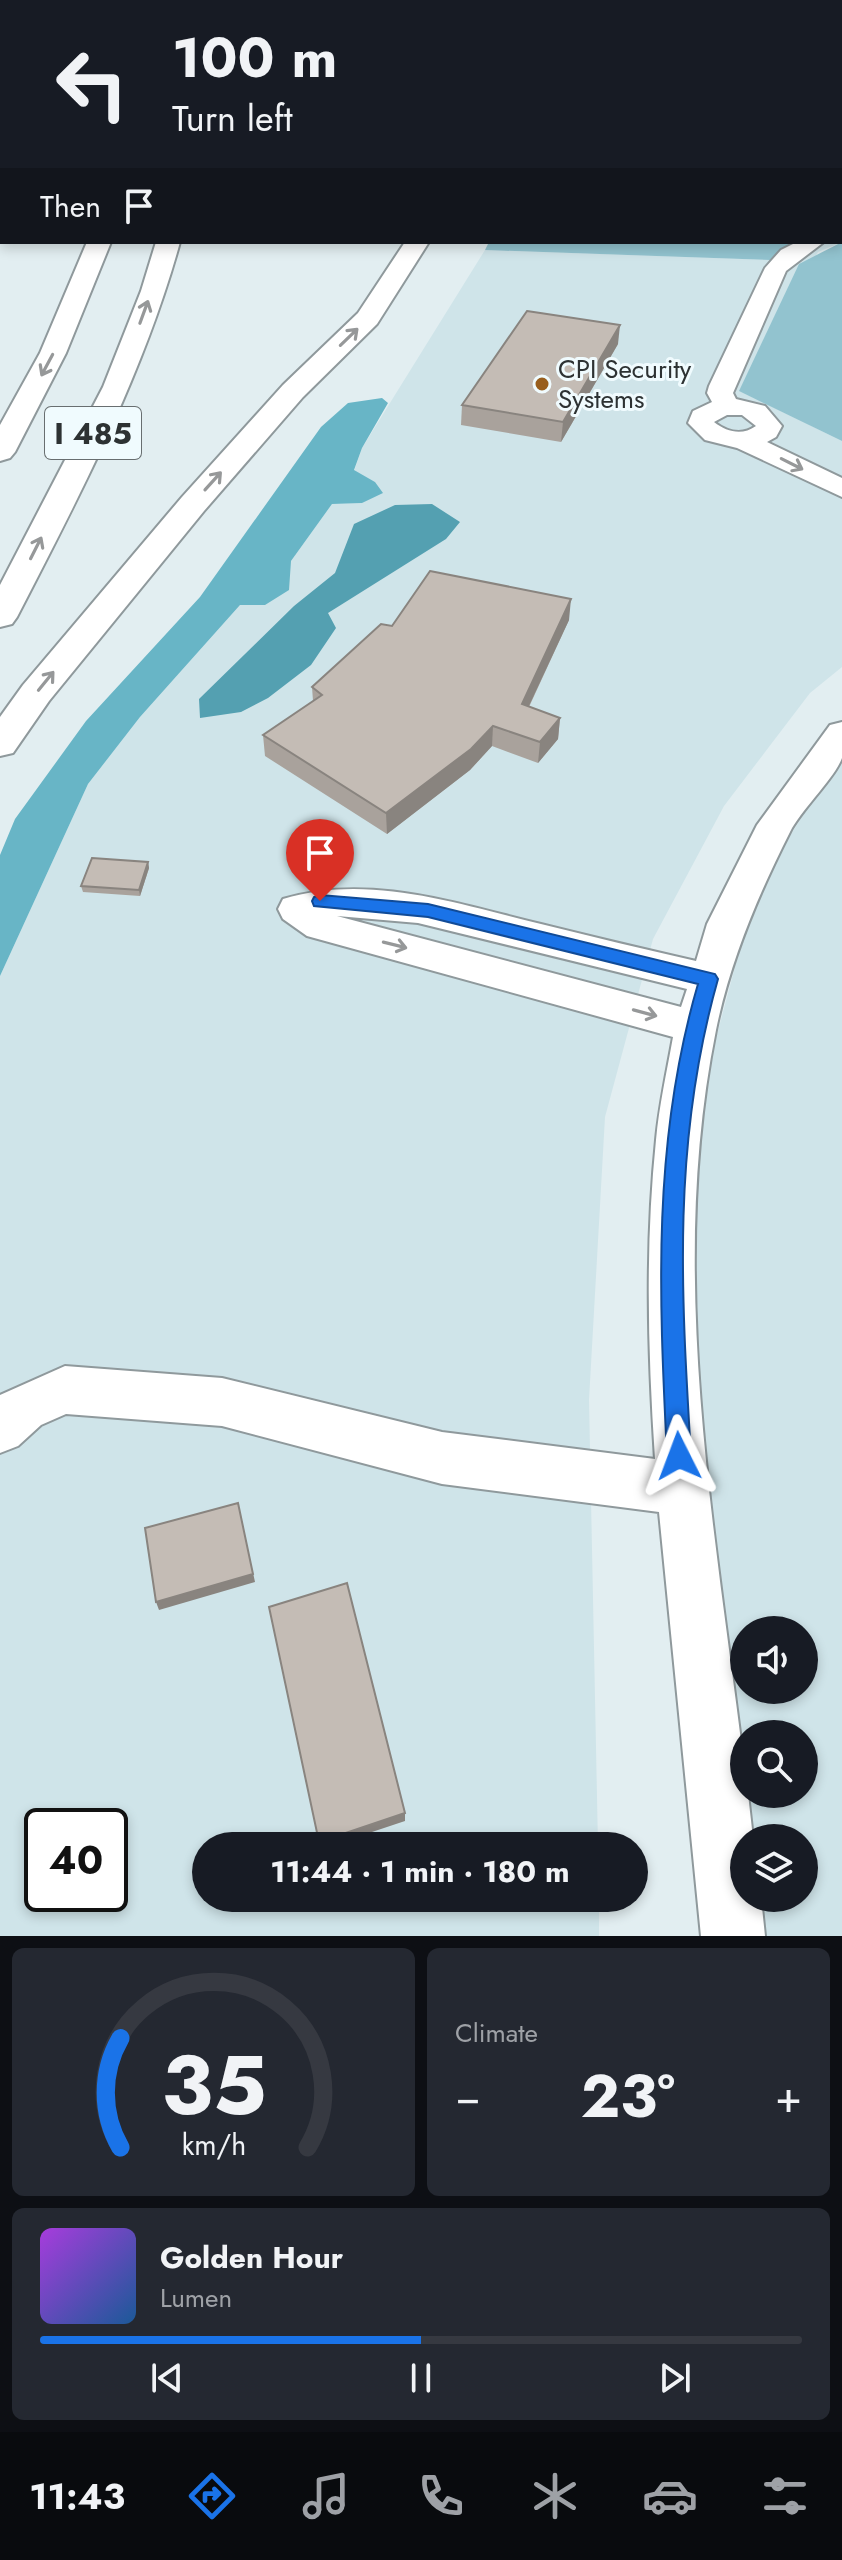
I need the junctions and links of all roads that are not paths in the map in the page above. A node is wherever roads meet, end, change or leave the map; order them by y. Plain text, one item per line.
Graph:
1 (98, 244) edge
2 (167, 244) edge
3 (416, 244) edge
4 (810, 244) edge
5 (727, 407) junction
6 (768, 428) junction
7 (743, 440) junction
8 (0, 452) edge
9 (842, 464) edge
10 (842, 489) edge
11 (0, 617) edge
12 (842, 733) edge
13 (0, 744) edge
14 (708, 979) junction
15 (695, 1027) junction
16 (0, 1428) edge
17 (683, 1489) junction
18 (733, 1936) edge

1 -> 8 highway, I 485
11 -> 2 highway, I 485
13 -> 3 highway
4 - 5 street
5 - 6 street
5 - 7 street
6 - 7 street
6 - 9 street
7 -> 10 street
12 - 14 street
14 - 15 street
14 -> 15 street
15 - 17 street
16 - 17 street
17 - 18 street

